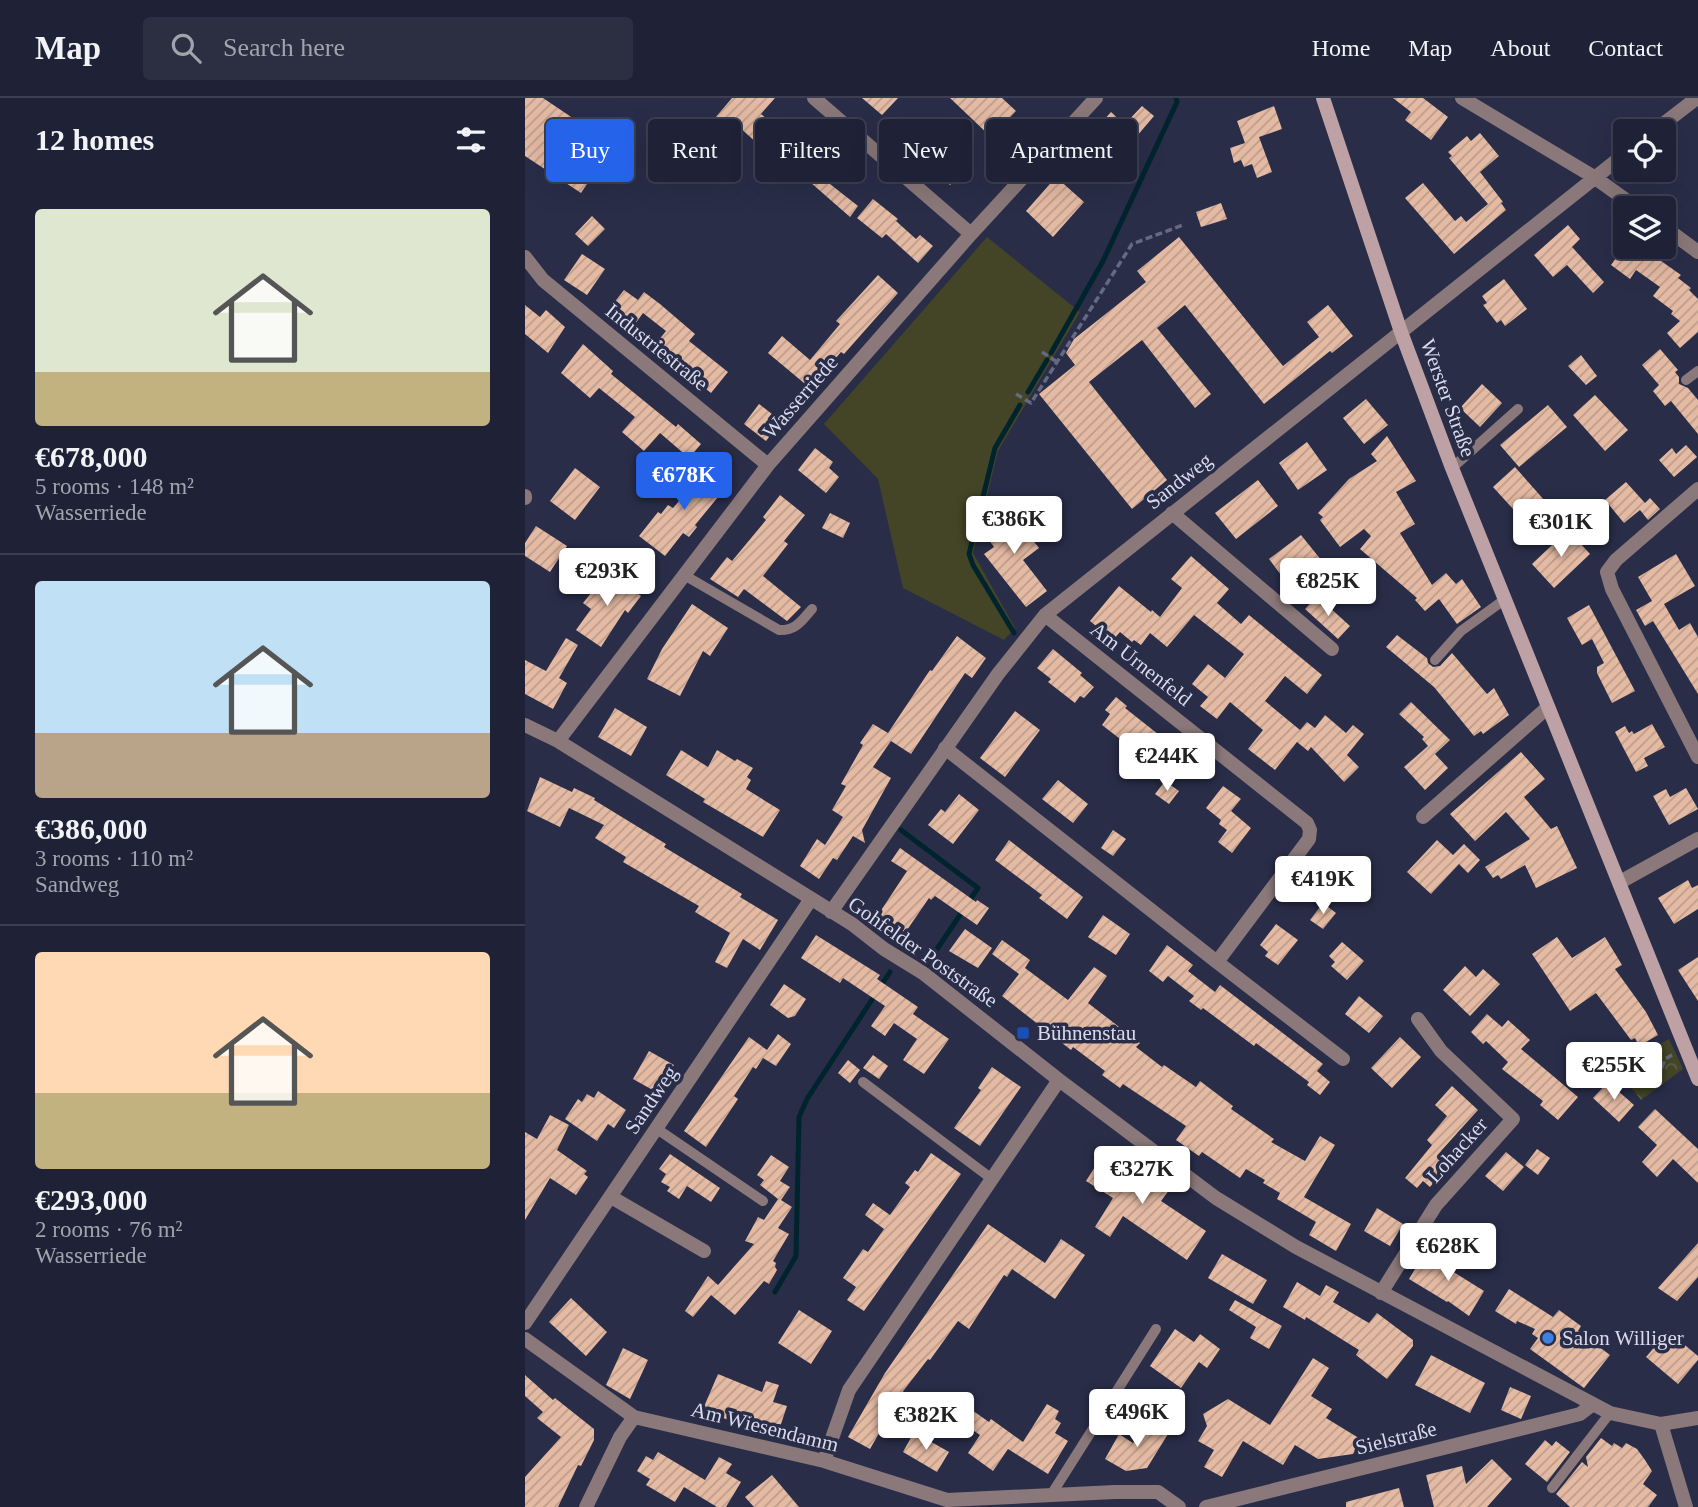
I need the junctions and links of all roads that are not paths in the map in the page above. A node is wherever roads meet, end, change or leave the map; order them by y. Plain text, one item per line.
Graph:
1 (814, 98) edge
2 (1096, 98) edge
3 (1323, 98) edge
4 (1462, 98) edge
5 (1697, 98) edge
6 (1670, 119) edge
7 (1613, 163) edge
8 (1594, 177) junction
9 (1620, 196) edge
10 (971, 234) junction
11 (1676, 236) edge
12 (1698, 251) edge
13 (525, 257) edge
14 (1401, 332) junction
15 (1698, 371) edge
16 (1686, 380) dead end
17 (1518, 409) dead end
18 (768, 466) junction
19 (1452, 468) junction
20 (1698, 489) edge
21 (1172, 513) junction
22 (684, 575) junction
23 (1504, 600) junction
24 (812, 609) dead end
25 (1045, 615) junction
26 (1332, 649) dead end
27 (1435, 660) dead end
28 (1547, 708) junction
29 (525, 725) edge
30 (558, 741) junction
31 (945, 748) junction
32 (1698, 757) edge
33 (1423, 817) dead end
34 (1698, 839) edge
35 (1620, 882) junction
36 (811, 899) junction
37 (831, 912) junction
38 (1217, 962) junction
39 (1418, 1019) dead end
40 (1343, 1059) dead end
41 (1698, 1079) edge
42 (1059, 1080) junction
43 (863, 1082) dead end
44 (657, 1129) junction
45 (992, 1179) junction
46 (611, 1197) junction
47 (763, 1201) dead end
48 (704, 1251) dead end
49 (1381, 1293) junction
50 (525, 1323) edge
51 (1156, 1329) dead end
52 (525, 1339) edge
53 (1593, 1404) junction
54 (1611, 1413) junction
55 (634, 1417) junction
56 (1698, 1418) edge
57 (1661, 1424) junction
58 (824, 1461) junction
59 (1552, 1488) dead end
60 (1051, 1495) junction
61 (586, 1507) edge
62 (1179, 1507) edge
63 (1206, 1507) edge
64 (1686, 1507) edge

1 - 10 street
2 - 10 street, Wasserriede
3 - 14 main road, Werster Straße
4 - 8 street
5 - 6 street
7 - 8 street, Sandweg
8 - 9 street
8 - 14 street, Sandweg
10 - 18 street, Wasserriede
11 - 12 street
13 - 18 street, Industriestraße
14 - 19 main road, Werster Straße
14 - 21 street, Sandweg
15 - 16 lane
17 - 19 lane
18 - 22 street, Wasserriede
19 - 23 main road, Werster Straße
20 - 32 street
21 - 25 street, Sandweg
21 - 26 street
22 - 24 lane
22 - 30 street, Wasserriede
23 - 27 lane
23 - 28 main road, Werster Straße
25 - 31 street, Sandweg
25 - 38 street, Am Urnenfeld
28 - 33 street
28 - 35 main road, Werster Straße
29 - 30 street, Gohfelder Poststraße
30 - 36 street, Gohfelder Poststraße
31 - 37 street, Sandweg
31 - 38 street
34 - 35 street
35 - 41 main road, Werster Straße
36 - 37 street, Gohfelder Poststraße
36 - 44 street, Sandweg
37 - 42 street, Gohfelder Poststraße
38 - 40 street
39 - 49 street, Lohacker
42 - 45 street
42 - 49 street, Gohfelder Poststraße
43 - 45 lane
44 - 46 street, Sandweg
44 - 47 lane
45 - 58 street
46 - 48 street
46 - 50 street, Sandweg
49 - 53 street, Gohfelder Poststraße
51 - 60 lane
52 - 55 street, Am Wiesendamm
53 - 54 street, Gohfelder Poststraße
53 - 63 street, Sielstraße
54 - 57 street, Gohfelder Poststraße
54 - 59 lane
55 - 58 street, Am Wiesendamm
55 - 61 street
56 - 57 street, Gohfelder Poststraße
57 - 64 street
58 - 60 street, Am Wiesendamm
60 - 62 street, Am Wiesendamm

